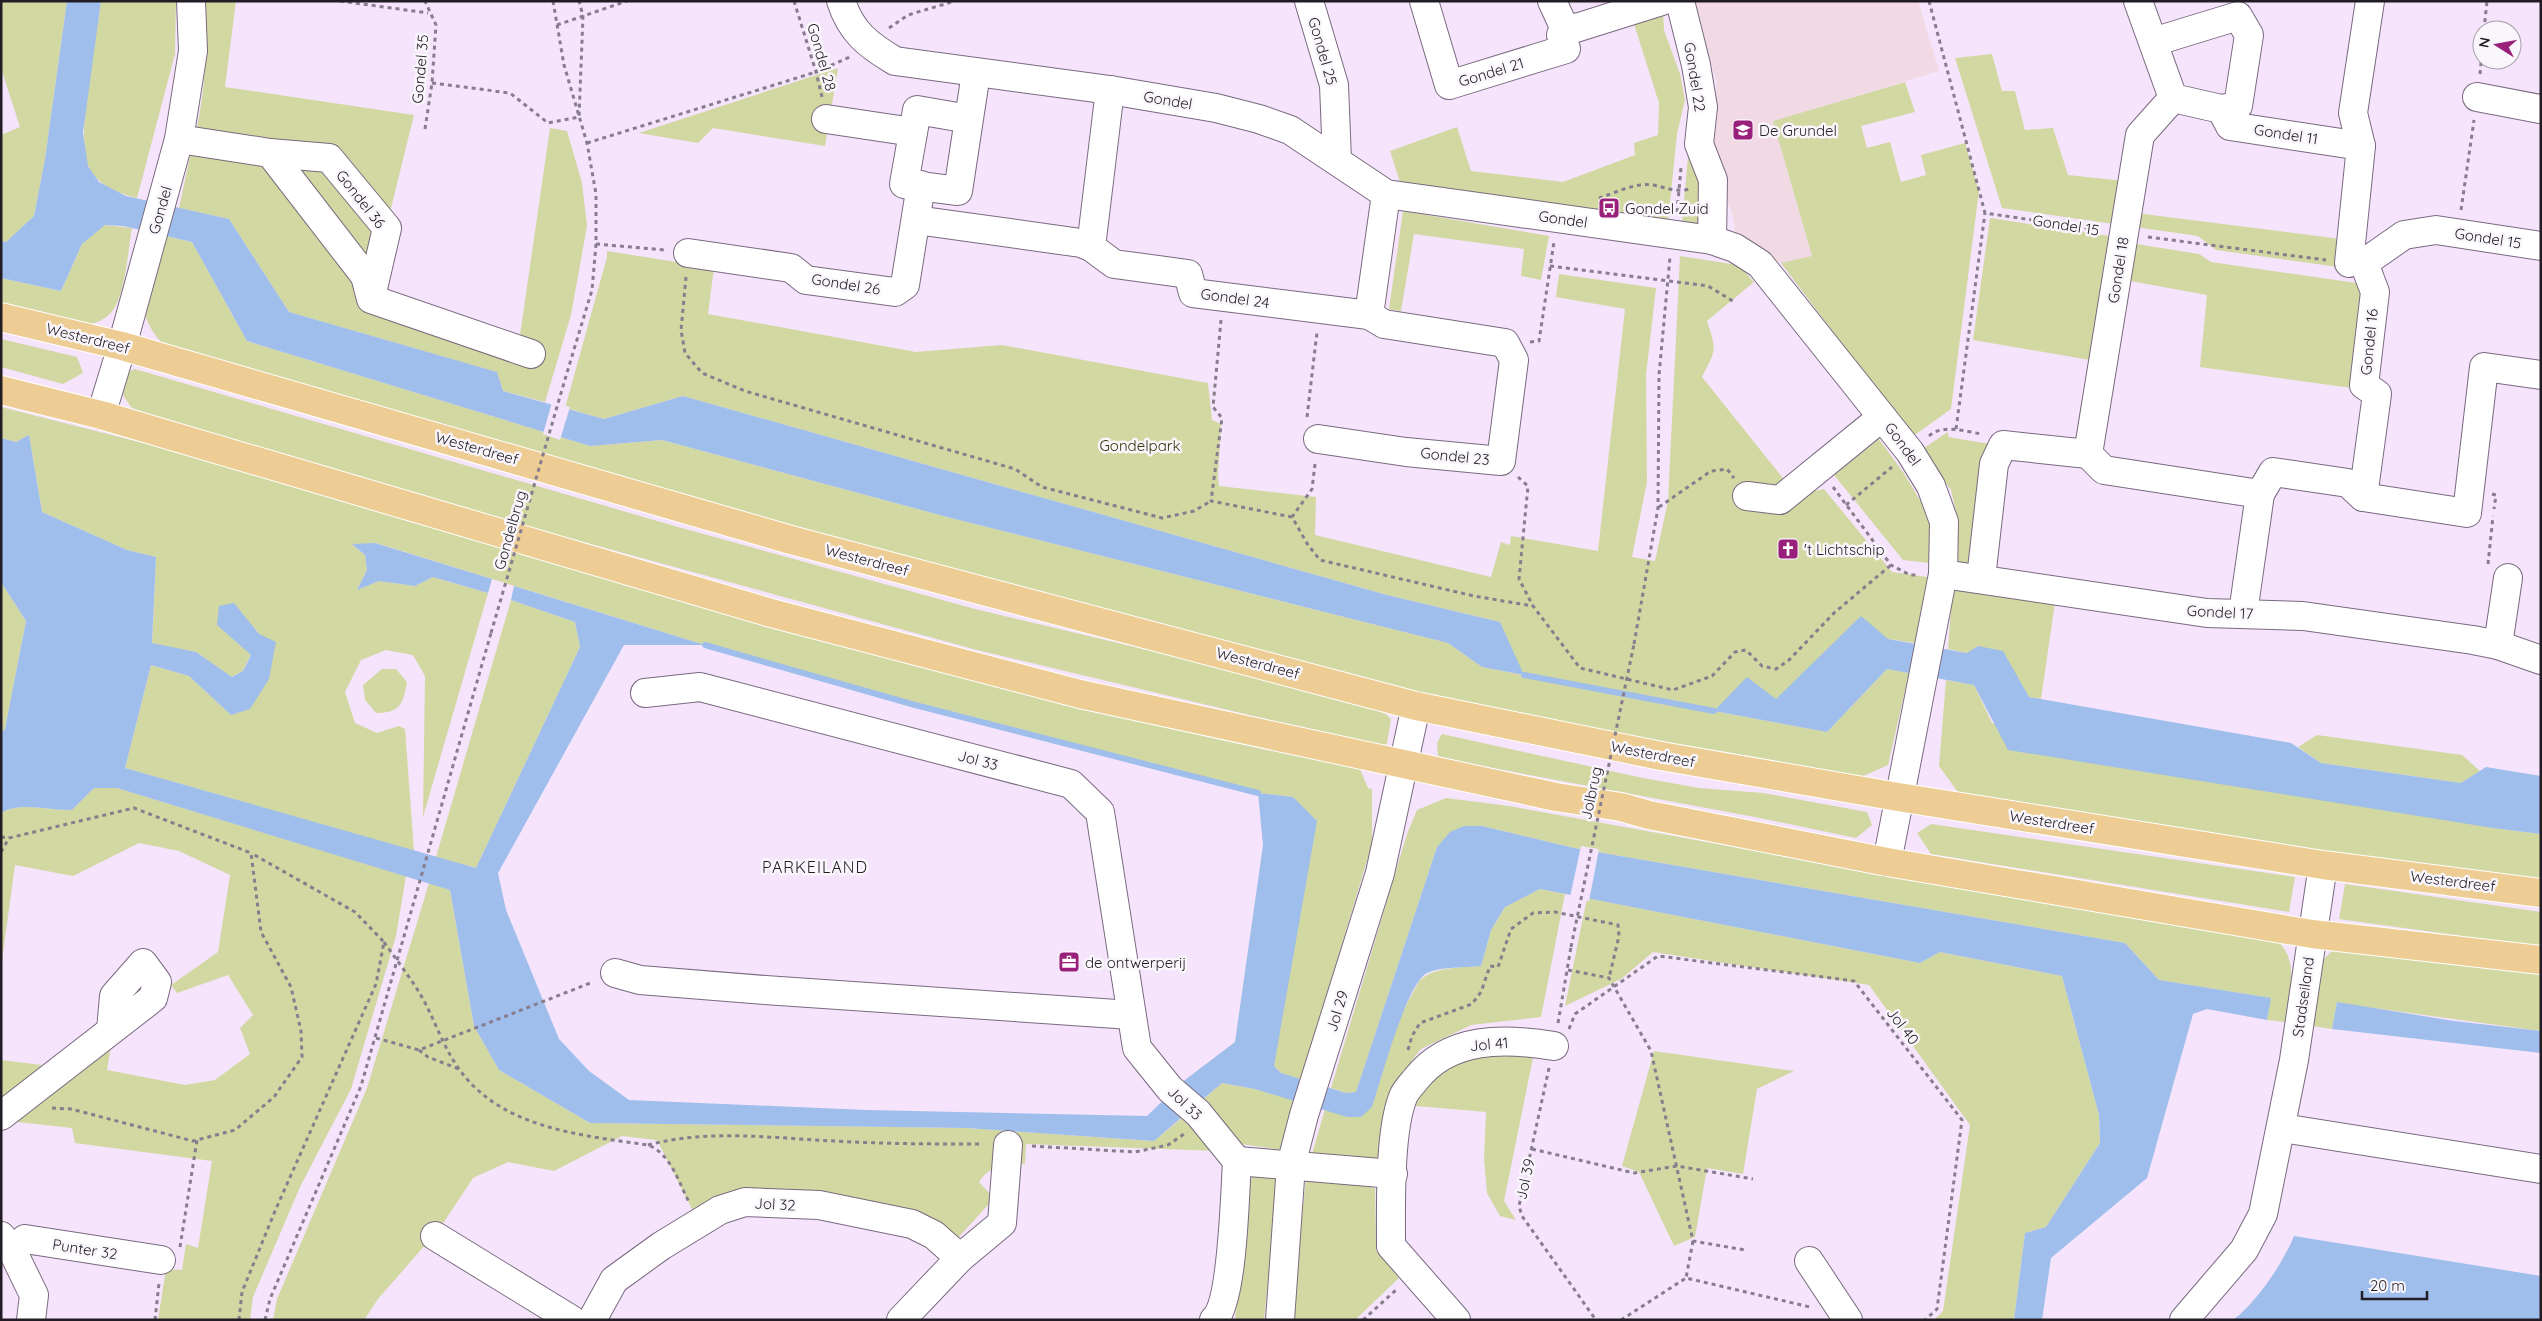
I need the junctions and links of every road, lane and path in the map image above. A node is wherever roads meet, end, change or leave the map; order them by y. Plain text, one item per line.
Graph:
1 (191, 1) edge
2 (340, 1) edge
3 (425, 1) edge
4 (553, 1) edge
5 (579, 1) edge
6 (627, 1) edge
7 (794, 1) edge
8 (841, 1) edge
9 (955, 1) edge
10 (1309, 1) edge
11 (1424, 1) edge
12 (1552, 1) edge
13 (1662, 1) edge
14 (1680, 1) edge
15 (1929, 1) edge
16 (2138, 1) edge
17 (2370, 1) edge
18 (2488, 1) edge
19 (2241, 9) edge
20 (428, 13) junction
21 (583, 16) junction
22 (2485, 20) edge
23 (557, 25) junction
24 (1564, 27) junction
25 (2153, 42) junction
26 (866, 43) junction
27 (2480, 70) edge
28 (816, 72) junction
29 (976, 73) junction
30 (432, 83) junction
31 (1110, 90) junction
32 (2477, 97) junction
33 (2173, 98) junction
34 (2220, 109) junction
35 (2541, 110) edge
36 (579, 117) junction
37 (826, 119) joint
38 (969, 119) junction
39 (425, 129) dead end
40 (913, 132) junction
41 (180, 139) junction
42 (587, 143) junction
43 (2361, 146) junction
44 (270, 152) junction
45 (1337, 160) junction
46 (1681, 164) dead end
47 (921, 185) junction
48 (1386, 194) junction
49 (1985, 213) junction
50 (1558, 219) junction
51 (916, 220) junction
52 (2447, 231) junction
53 (1673, 234) junction
54 (2124, 234) junction
55 (1712, 240) junction
56 (596, 244) junction
57 (2541, 245) edge
58 (1091, 247) junction
59 (688, 253) junction
60 (2349, 263) joint
61 (1550, 266) junction
62 (1667, 281) junction
63 (1224, 297) junction
64 (371, 299) junction
65 (1736, 303) dead end
66 (1320, 310) junction
67 (1369, 315) junction
68 (1, 317) edge
69 (1505, 342) junction
70 (122, 346) junction
71 (531, 354) dead end
72 (2541, 375) edge
73 (1, 390) edge
74 (101, 415) junction
75 (1882, 417) junction
76 (1956, 429) junction
77 (1318, 439) junction
78 (2004, 445) junction
79 (1910, 452) junction
80 (2088, 454) junction
81 (1501, 461) junction
82 (1819, 469) junction
83 (2470, 488) junction
84 (2260, 494) junction
85 (1747, 496) joint
86 (2363, 497) junction
87 (1211, 501) junction
88 (1846, 505) junction
89 (1658, 508) junction
90 (1292, 517) junction
91 (1891, 565) junction
92 (1943, 574) junction
93 (1981, 578) junction
94 (2508, 578) joint
95 (1533, 606) junction
96 (2243, 613) junction
97 (2498, 644) junction
98 (2541, 660) edge
99 (645, 693) dead end
100 (1416, 706) junction
101 (1405, 764) junction
102 (1898, 797) junction
103 (1, 837) edge
104 (9, 838) dead end
105 (251, 853) dead end
106 (1887, 862) junction
107 (2323, 865) junction
108 (2541, 893) edge
109 (2312, 934) junction
110 (384, 942) junction
111 (1571, 947) joint
112 (2541, 960) edge
113 (398, 961) junction
114 (1568, 970) junction
115 (615, 973) joint
116 (1609, 978) junction
117 (1613, 988) junction
118 (1132, 1015) junction
119 (111, 1030) dead end
120 (376, 1038) junction
121 (444, 1040) junction
122 (1554, 1046) junction
123 (419, 1050) junction
124 (1406, 1058) dead end
125 (460, 1069) junction
126 (1, 1116) edge
127 (1200, 1117) junction
128 (2282, 1128) junction
129 (197, 1140) dead end
130 (648, 1144) junction
131 (1008, 1145) junction
132 (1532, 1149) junction
133 (1237, 1161) junction
134 (1291, 1165) junction
135 (1677, 1166) junction
136 (2541, 1169) edge
137 (1393, 1174) junction
138 (1753, 1179) dead end
139 (699, 1223) junction
140 (435, 1236) dead end
141 (1693, 1241) junction
142 (7, 1243) edge
143 (1745, 1250) dead end
144 (960, 1258) junction
145 (161, 1260) junction
146 (1809, 1261) dead end
147 (1416, 1272) junction
148 (1686, 1278) junction
149 (1828, 1288) junction
150 (31, 1320) edge
151 (155, 1320) edge
152 (239, 1320) edge
153 (265, 1320) edge
154 (572, 1320) edge
155 (592, 1320) edge
156 (901, 1320) edge
157 (1214, 1320) edge
158 (1280, 1320) edge
159 (1363, 1320) edge
160 (1456, 1320) edge
161 (1596, 1320) edge
162 (1621, 1320) edge
163 (1848, 1320) edge
164 (1925, 1320) edge
165 (2184, 1320) edge

1 - 41 street, Gondel
2 - 20 path, Gondel 35
3 - 20 path, Gondel 35
4 - 23 path, Gondelbrug
5 - 21 path
6 - 21 path
7 - 28 path, Gondel 28
8 - 26 street, Gondel
9 - 26 path
10 - 45 street, Gondel 25
11 - 24 street, Gondel 21
12 - 24 street, Gondel 21
13 - 24 street
14 - 55 street, Gondel 22
15 - 49 path
16 - 25 street
17 - 43 street
18 - 22 path
19 - 25 street
19 - 34 street
20 - 30 path, Gondel 35
21 - 23 path
21 - 36 path
23 - 36 path, Gondelbrug
25 - 33 street
26 - 28 path
26 - 29 street, Gondel
27 - 32 path
28 - 37 path, Gondel 28
28 - 42 path
29 - 31 street, Gondel
29 - 38 street
30 - 36 path
30 - 39 path, Gondel 35
31 - 45 street, Gondel
31 - 58 street
32 - 35 street
32 - 52 path
33 - 34 street
33 - 54 street, Gondel 18
34 - 43 street, Gondel 11
36 - 42 path, Gondelbrug
37 - 40 street
38 - 40 street
38 - 47 street
40 - 47 street
41 - 44 street, Gondel 36
41 - 70 street, Gondel
42 - 56 path, Gondelbrug
43 - 60 street
44 - 64 street
44 - 64 street, Gondel 36
45 - 48 street, Gondel
46 - 53 path, Jolbrug
47 - 51 street, Gondel 26
48 - 50 street, Gondel
48 - 67 street
49 - 54 path, Gondel 15
49 - 76 path
50 - 53 street, Gondel
50 - 61 path
51 - 58 street, Gondel 24
51 - 59 street, Gondel 26
52 - 57 street, Gondel 15
52 - 86 street, Gondel 16
53 - 55 street, Gondel
53 - 62 path, Jolbrug
54 - 60 path, Gondel 15
54 - 80 street, Gondel 18
55 - 75 street, Gondel
56 - 59 path
56 - 113 path, Gondelbrug, bridge
58 - 63 street, Gondel 24
59 - 87 path
61 - 62 path
61 - 69 path
62 - 65 path
62 - 89 path, Jolbrug
63 - 66 street, Gondel 24
63 - 87 path
64 - 71 street
66 - 67 street, Gondel 24
66 - 77 path
67 - 69 street
68 - 70 main road, Westerdreef
69 - 81 street, Gondel 23
70 - 74 street, Gondel
70 - 100 main road, Westerdreef
72 - 83 street
73 - 74 main road
74 - 101 main road
75 - 79 street, Gondel
75 - 82 street
76 - 78 path
76 - 79 path
77 - 81 street, Gondel 23
77 - 90 path
78 - 80 street
78 - 93 street
79 - 88 path
79 - 92 street, Gondel
80 - 84 street
81 - 95 path
82 - 85 street
82 - 88 path
83 - 86 street
83 - 94 path
84 - 86 street
84 - 96 street
85 - 89 path
87 - 90 path
88 - 91 path
89 - 111 path, Jolbrug, bridge
90 - 95 path
91 - 92 path
91 - 95 path
92 - 93 street, Gondel 17
92 - 102 street, Gondel
93 - 96 street, Gondel 17
94 - 97 street
96 - 97 street, Gondel 17
97 - 98 street, Gondel 17
99 - 118 street, Jol 33
100 - 101 street, Jol 29
100 - 102 main road, Westerdreef
101 - 106 main road
101 - 134 street, Jol 29
102 - 106 street, Gondel
102 - 107 main road, Westerdreef
103 - 104 path
105 - 110 path
106 - 109 main road
107 - 108 main road, Westerdreef
107 - 109 street, Stadseiland
109 - 112 main road
109 - 128 street, Stadseiland
110 - 113 path
110 - 152 path
111 - 114 path, Jol 39
113 - 120 path, Gondelbrug
113 - 121 path
114 - 116 path
114 - 122 path, Jol 39
115 - 118 street
115 - 121 path
116 - 117 path
116 - 124 path
117 - 122 path, Jol 39
117 - 135 path
117 - 164 path, Jol 40
118 - 127 street, Jol 33
119 - 126 street
120 - 123 path
120 - 153 path, Gondelbrug
121 - 123 path
121 - 125 path
122 - 132 path, Jol 39
122 - 137 street, Jol 41
123 - 125 path
125 - 130 path
127 - 131 path
127 - 133 street, Jol 33
128 - 136 street
128 - 165 street, Stadseiland
129 - 145 path
130 - 131 path
130 - 139 path
131 - 144 street
132 - 135 path
132 - 161 path, Jol 39
133 - 134 street
133 - 157 street
134 - 137 street
134 - 158 street, Jol 29
135 - 138 path
135 - 141 path
137 - 147 street, Jol 41
139 - 144 street, Jol 32
139 - 155 street, Jol 32
140 - 154 street
141 - 143 path
141 - 148 path
142 - 145 street, Punter 32
142 - 150 street, Punter 32
144 - 156 street
145 - 151 path
146 - 149 street
147 - 159 path
147 - 160 street, Jol 41
148 - 149 path
148 - 162 path
149 - 163 street

